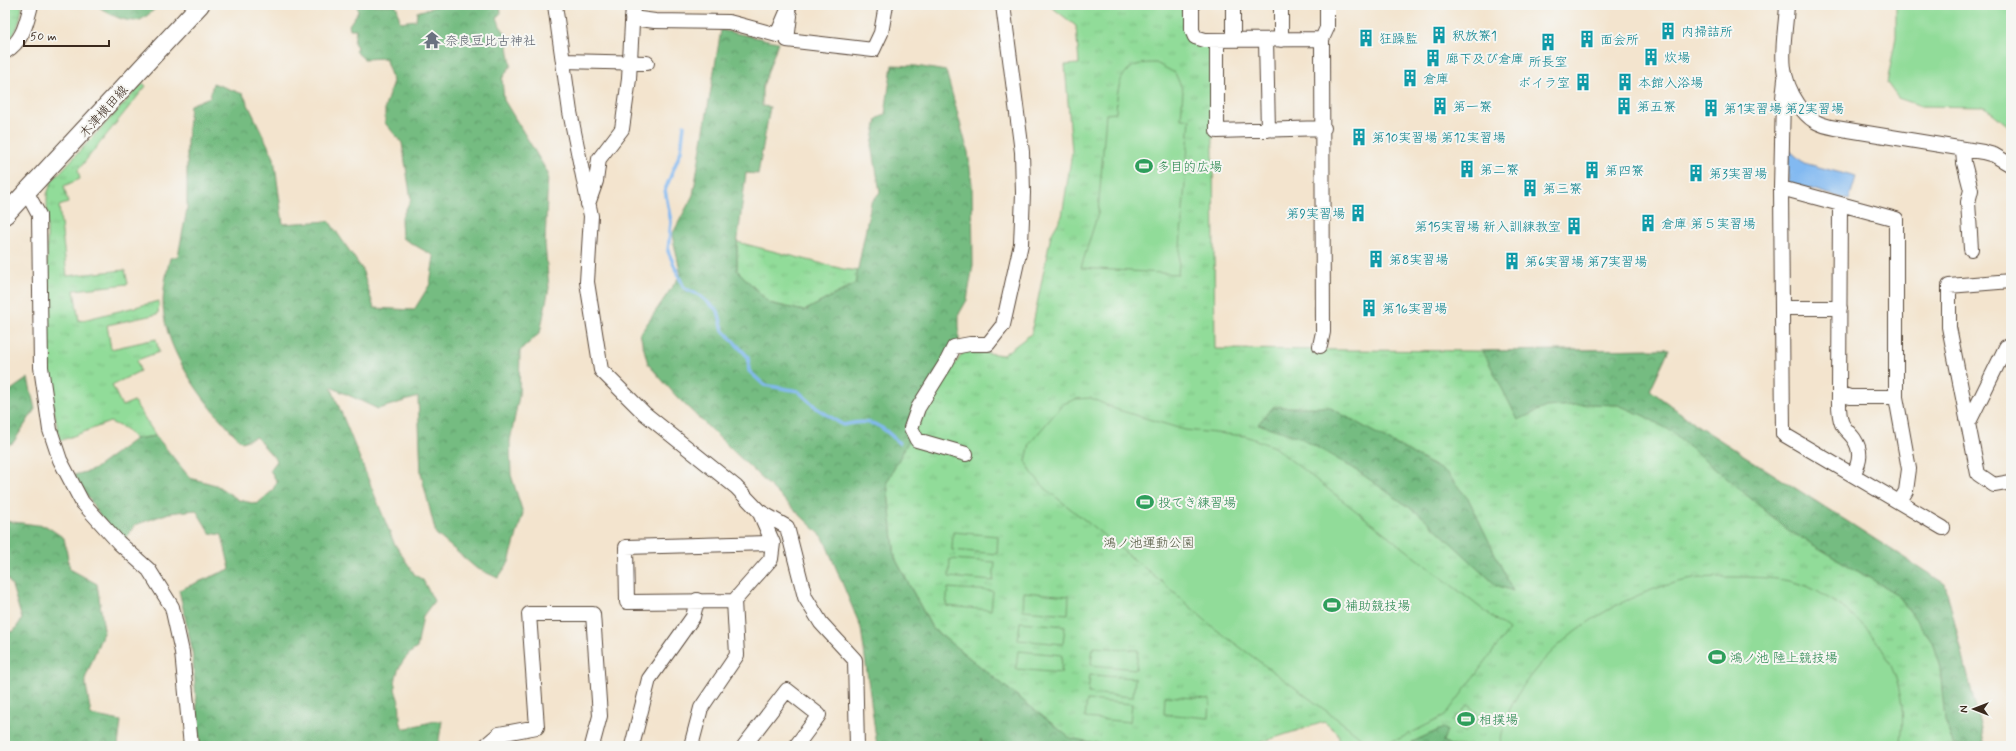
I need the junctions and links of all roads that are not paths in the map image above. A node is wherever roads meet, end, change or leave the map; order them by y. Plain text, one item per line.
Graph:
1 (31, 5) edge
2 (200, 5) edge
3 (555, 5) edge
4 (791, 5) edge
5 (886, 5) edge
6 (1003, 5) edge
7 (1192, 5) edge
8 (1233, 5) edge
9 (1281, 5) edge
10 (1327, 5) edge
11 (1787, 5) edge
12 (632, 11) edge
13 (1322, 39) junction
14 (1216, 40) junction
15 (1233, 40) junction
16 (1266, 40) junction
17 (1281, 40) junction
18 (5, 52) edge
19 (563, 61) junction
20 (630, 62) junction
21 (647, 63) dead end
22 (1785, 78) junction
23 (1324, 128) junction
24 (1268, 130) junction
25 (1963, 149) junction
26 (2011, 165) edge
27 (1781, 188) junction
28 (27, 193) junction
29 (588, 204) junction
30 (1840, 204) junction
31 (5, 215) edge
32 (1971, 249) dead end
33 (2011, 281) edge
34 (1782, 308) junction
35 (1840, 308) junction
36 (2011, 345) edge
37 (1320, 346) dead end
38 (1839, 393) junction
39 (1896, 397) junction
40 (1969, 422) junction
41 (966, 454) dead end
42 (1853, 474) junction
43 (2011, 482) edge
44 (1900, 502) junction
45 (759, 511) junction
46 (1943, 528) dead end
47 (773, 543) junction
48 (697, 600) junction
49 (734, 601) junction
50 (191, 746) edge
51 (485, 746) edge
52 (592, 746) edge
53 (632, 746) edge
54 (690, 746) edge
55 (744, 746) edge
56 (796, 746) edge
57 (857, 746) edge

1 - 18 street
2 - 28 main road, 木津横田線
3 - 19 street
4 - 5 street
4 - 12 street
6 - 41 street
7 - 14 street
8 - 15 street
9 - 17 street
10 - 13 street
11 - 22 street
12 - 20 street
13 - 17 street
13 - 23 street
14 - 15 street
14 - 24 street
15 - 16 street
16 - 17 street
16 - 24 street
19 - 20 street
19 - 29 street
20 - 21 street
20 - 29 street
22 - 25 street
22 - 27 street
23 - 24 street
23 - 37 street
25 - 26 street
25 - 32 street
27 - 30 street
27 - 34 street
28 - 31 main road, 木津横田線
28 - 50 street
29 - 45 street
30 - 35 street
30 - 39 street
33 - 40 street
34 - 35 street
34 - 42 street
35 - 38 street
36 - 40 street
38 - 39 street
38 - 42 street
39 - 44 street
40 - 43 street
42 - 44 street
44 - 46 street
45 - 47 street
45 - 57 street
47 - 48 street
47 - 49 street
48 - 49 street
48 - 53 street
49 - 54 street
51 - 52 street
55 - 56 street

